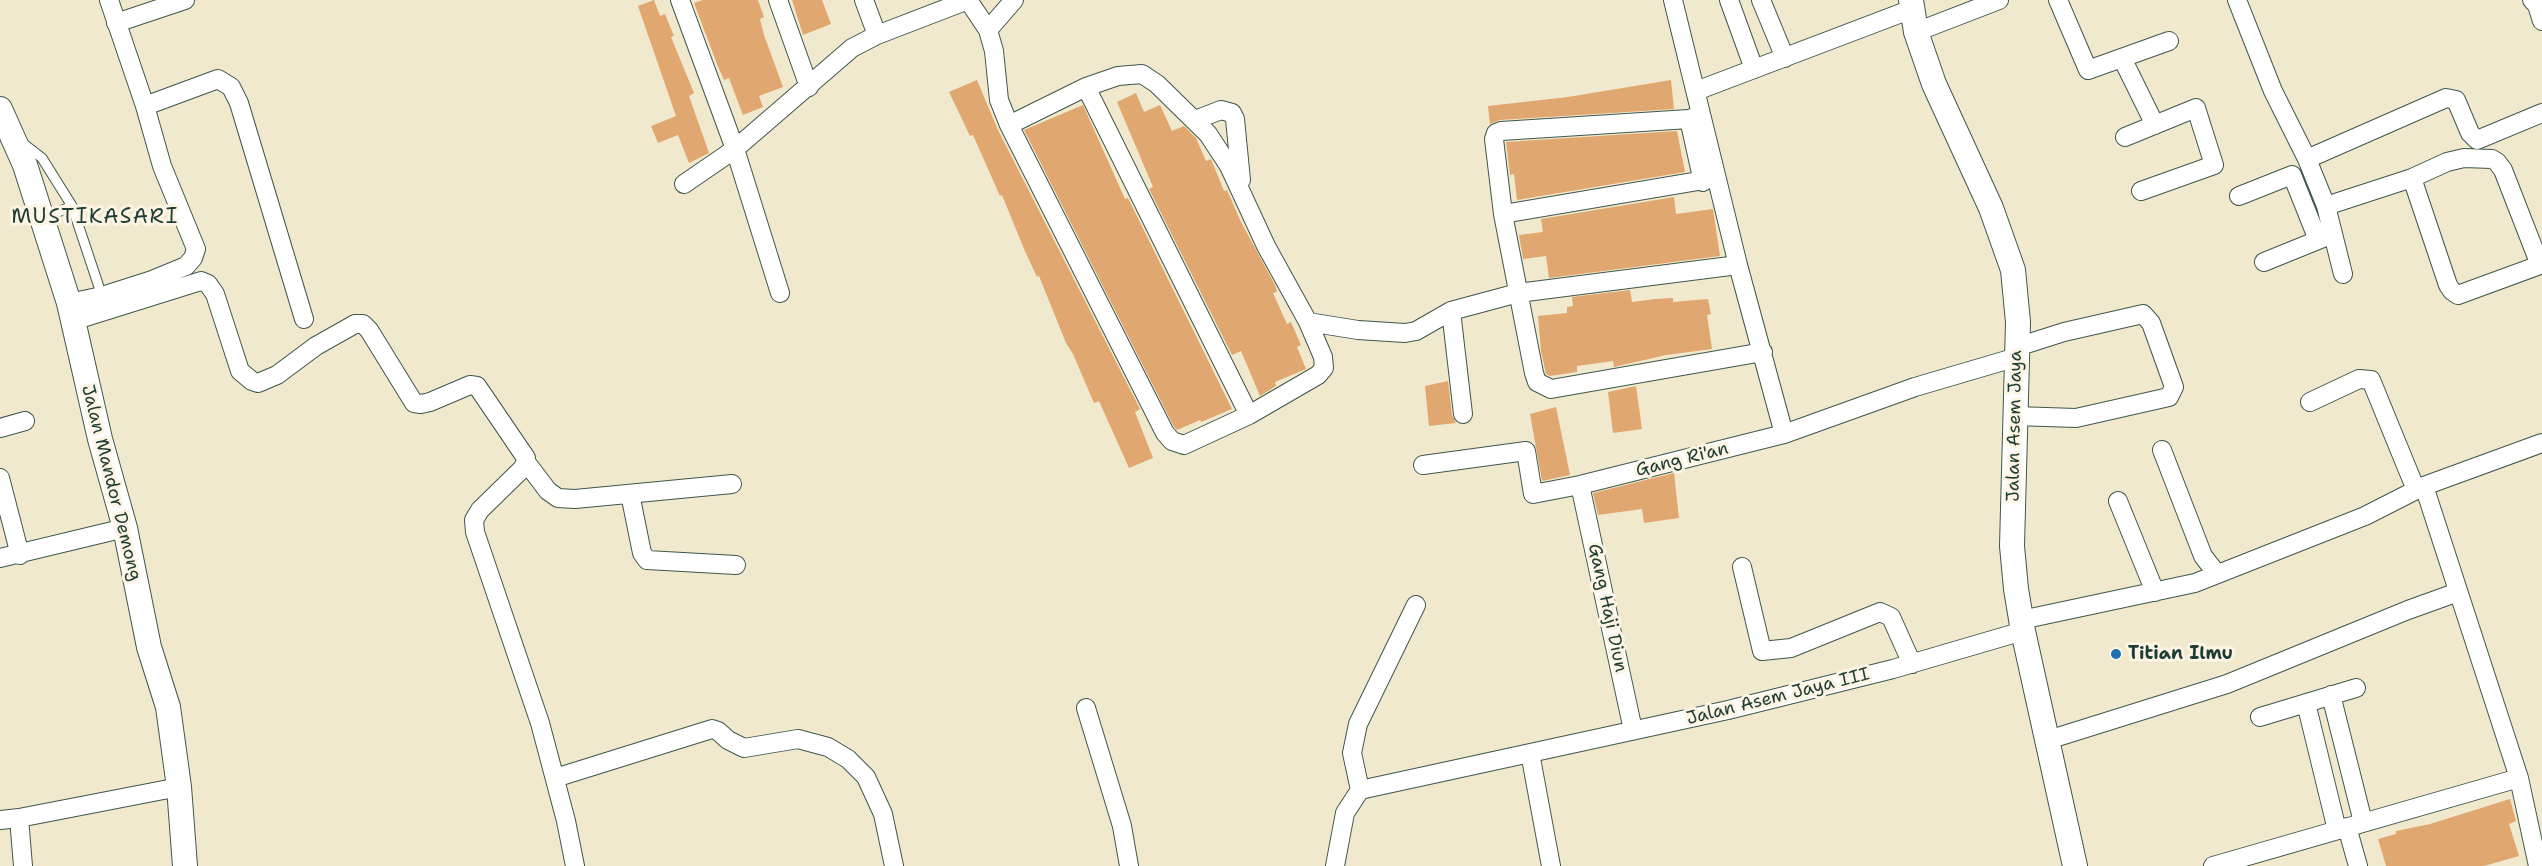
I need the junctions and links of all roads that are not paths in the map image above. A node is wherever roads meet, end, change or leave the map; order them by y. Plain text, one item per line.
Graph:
1 (109, 0) edge
2 (185, 0) edge
3 (680, 0) edge
4 (778, 0) edge
5 (864, 0) edge
6 (968, 0) edge
7 (1014, 0) edge
8 (1673, 0) edge
9 (1729, 0) edge
10 (1761, 0) edge
11 (1999, 0) edge
12 (2058, 0) edge
13 (2237, 0) edge
14 (2532, 0) edge
15 (1913, 14) edge
16 (2542, 21) edge
17 (116, 23) junction
18 (988, 30) junction
19 (877, 35) junction
20 (2169, 41) dead end
21 (1785, 58) junction
22 (2122, 58) junction
23 (1754, 69) junction
24 (809, 87) junction
25 (1086, 87) junction
26 (1696, 92) junction
27 (145, 106) junction
28 (0, 110) edge
29 (2542, 113) edge
30 (1695, 117) junction
31 (1195, 120) junction
32 (1010, 125) junction
33 (2155, 125) junction
34 (13, 136) junction
35 (2125, 137) dead end
36 (735, 149) junction
37 (2307, 159) junction
38 (2412, 178) junction
39 (1709, 180) junction
40 (684, 184) dead end
41 (1242, 191) junction
42 (2141, 191) dead end
43 (2239, 196) dead end
44 (72, 206) junction
45 (2326, 206) junction
46 (1503, 214) junction
47 (41, 219) junction
48 (2325, 237) junction
49 (2264, 262) dead end
50 (1738, 265) junction
51 (2541, 268) edge
52 (2343, 273) dead end
53 (780, 293) dead end
54 (1518, 293) junction
55 (102, 296) junction
56 (1451, 311) junction
57 (71, 312) junction
58 (304, 319) dead end
59 (1308, 322) junction
60 (1763, 351) junction
61 (2017, 352) junction
62 (2310, 402) dead end
63 (1463, 414) dead end
64 (1249, 415) junction
65 (2015, 416) junction
66 (25, 421) dead end
67 (0, 428) edge
68 (1784, 434) junction
69 (2542, 443) edge
70 (2162, 450) dead end
71 (526, 462) junction
72 (1423, 465) dead end
73 (0, 478) edge
74 (732, 484) dead end
75 (1580, 485) junction
76 (2420, 488) junction
77 (630, 494) junction
78 (2118, 501) dead end
79 (126, 528) junction
80 (20, 555) junction
81 (0, 558) edge
82 (736, 565) dead end
83 (1742, 567) dead end
84 (2217, 574) junction
85 (2155, 592) junction
86 (2458, 592) junction
87 (1416, 604) dead end
88 (2022, 626) junction
89 (1912, 664) junction
90 (2356, 688) dead end
91 (2331, 696) junction
92 (2306, 703) junction
93 (1086, 708) dead end
94 (2260, 717) dead end
95 (1633, 730) junction
96 (2048, 740) junction
97 (1530, 753) junction
98 (555, 778) junction
99 (2519, 778) junction
100 (179, 787) junction
101 (1360, 790) junction
102 (20, 818) junction
103 (0, 820) edge
104 (2349, 826) junction
105 (23, 866) edge
106 (185, 866) edge
107 (575, 866) edge
108 (894, 866) edge
109 (1128, 866) edge
110 (1335, 866) edge
111 (1551, 866) edge
112 (2075, 866) edge
113 (2212, 866) edge
114 (2358, 866) edge
115 (2538, 866) edge

1 - 17 street
2 - 17 street
3 - 36 street
4 - 24 street
5 - 19 street
6 - 18 street
6 - 19 street
7 - 18 street
8 - 26 street
9 - 23 street
10 - 21 street
11 - 15 street
12 - 22 street
13 - 37 street
14 - 16 street
15 - 21 street
15 - 61 main road, Jalan Asem Jaya
17 - 27 street
18 - 32 street
19 - 24 street
20 - 22 street
21 - 23 street
22 - 33 street
23 - 26 street
24 - 36 street
25 - 31 street
25 - 32 street
25 - 64 street
26 - 30 street
27 - 55 street
27 - 58 street
28 - 34 main road, Jalan Mandor Demong
29 - 37 street
30 - 39 street
30 - 46 street
31 - 41 street
31 - 41 street
32 - 64 street
33 - 35 street
33 - 42 street
34 - 44 lane
34 - 47 main road, Jalan Mandor Demong
36 - 40 street
36 - 53 street
37 - 45 street
38 - 45 street
38 - 51 street
38 - 51 street
39 - 46 street
39 - 50 street
41 - 59 street
43 - 48 street
44 - 47 lane
44 - 55 lane
45 - 48 street
46 - 54 street
47 - 57 main road, Jalan Mandor Demong
48 - 49 street
48 - 52 street
50 - 54 street
50 - 60 street
54 - 56 street
54 - 60 street
55 - 57 street
56 - 59 street
56 - 63 street
57 - 71 street
57 - 79 main road, Jalan Mandor Demong
59 - 64 street
60 - 68 street
61 - 65 main road, Jalan Asem Jaya
61 - 65 street, Gang Ri'an
61 - 68 street, Gang Ri'an
62 - 76 street
65 - 88 main road, Jalan Asem Jaya
66 - 67 street
68 - 75 street, Gang Ri'an
69 - 76 street, Jalan Asem Jaya III
70 - 84 street
71 - 77 street
71 - 98 street
72 - 75 street, Gang Ri'an
73 - 80 street
74 - 77 street
75 - 95 street, Gang Haji Diun
76 - 84 street, Jalan Asem Jaya III
76 - 86 street
77 - 82 street
78 - 85 street
79 - 80 street
79 - 100 main road, Jalan Mandor Demong
80 - 81 street
83 - 89 street
84 - 85 street, Jalan Asem Jaya III
85 - 88 street, Jalan Asem Jaya III
86 - 96 street
86 - 99 street
87 - 101 street
88 - 89 street, Jalan Asem Jaya III
88 - 96 main road, Jalan Asem Jaya
89 - 95 street, Jalan Asem Jaya III
90 - 91 street
91 - 92 street
91 - 104 street
92 - 94 street
92 - 104 street
93 - 109 street
95 - 97 street, Jalan Asem Jaya III
96 - 112 main road, Jalan Asem Jaya
97 - 101 street, Jalan Asem Jaya III
97 - 111 street
98 - 107 street
98 - 108 street
99 - 104 street
99 - 115 street
100 - 102 street
100 - 106 main road, Jalan Mandor Demong
101 - 110 street
102 - 103 street
102 - 105 street
104 - 113 street
104 - 114 street

